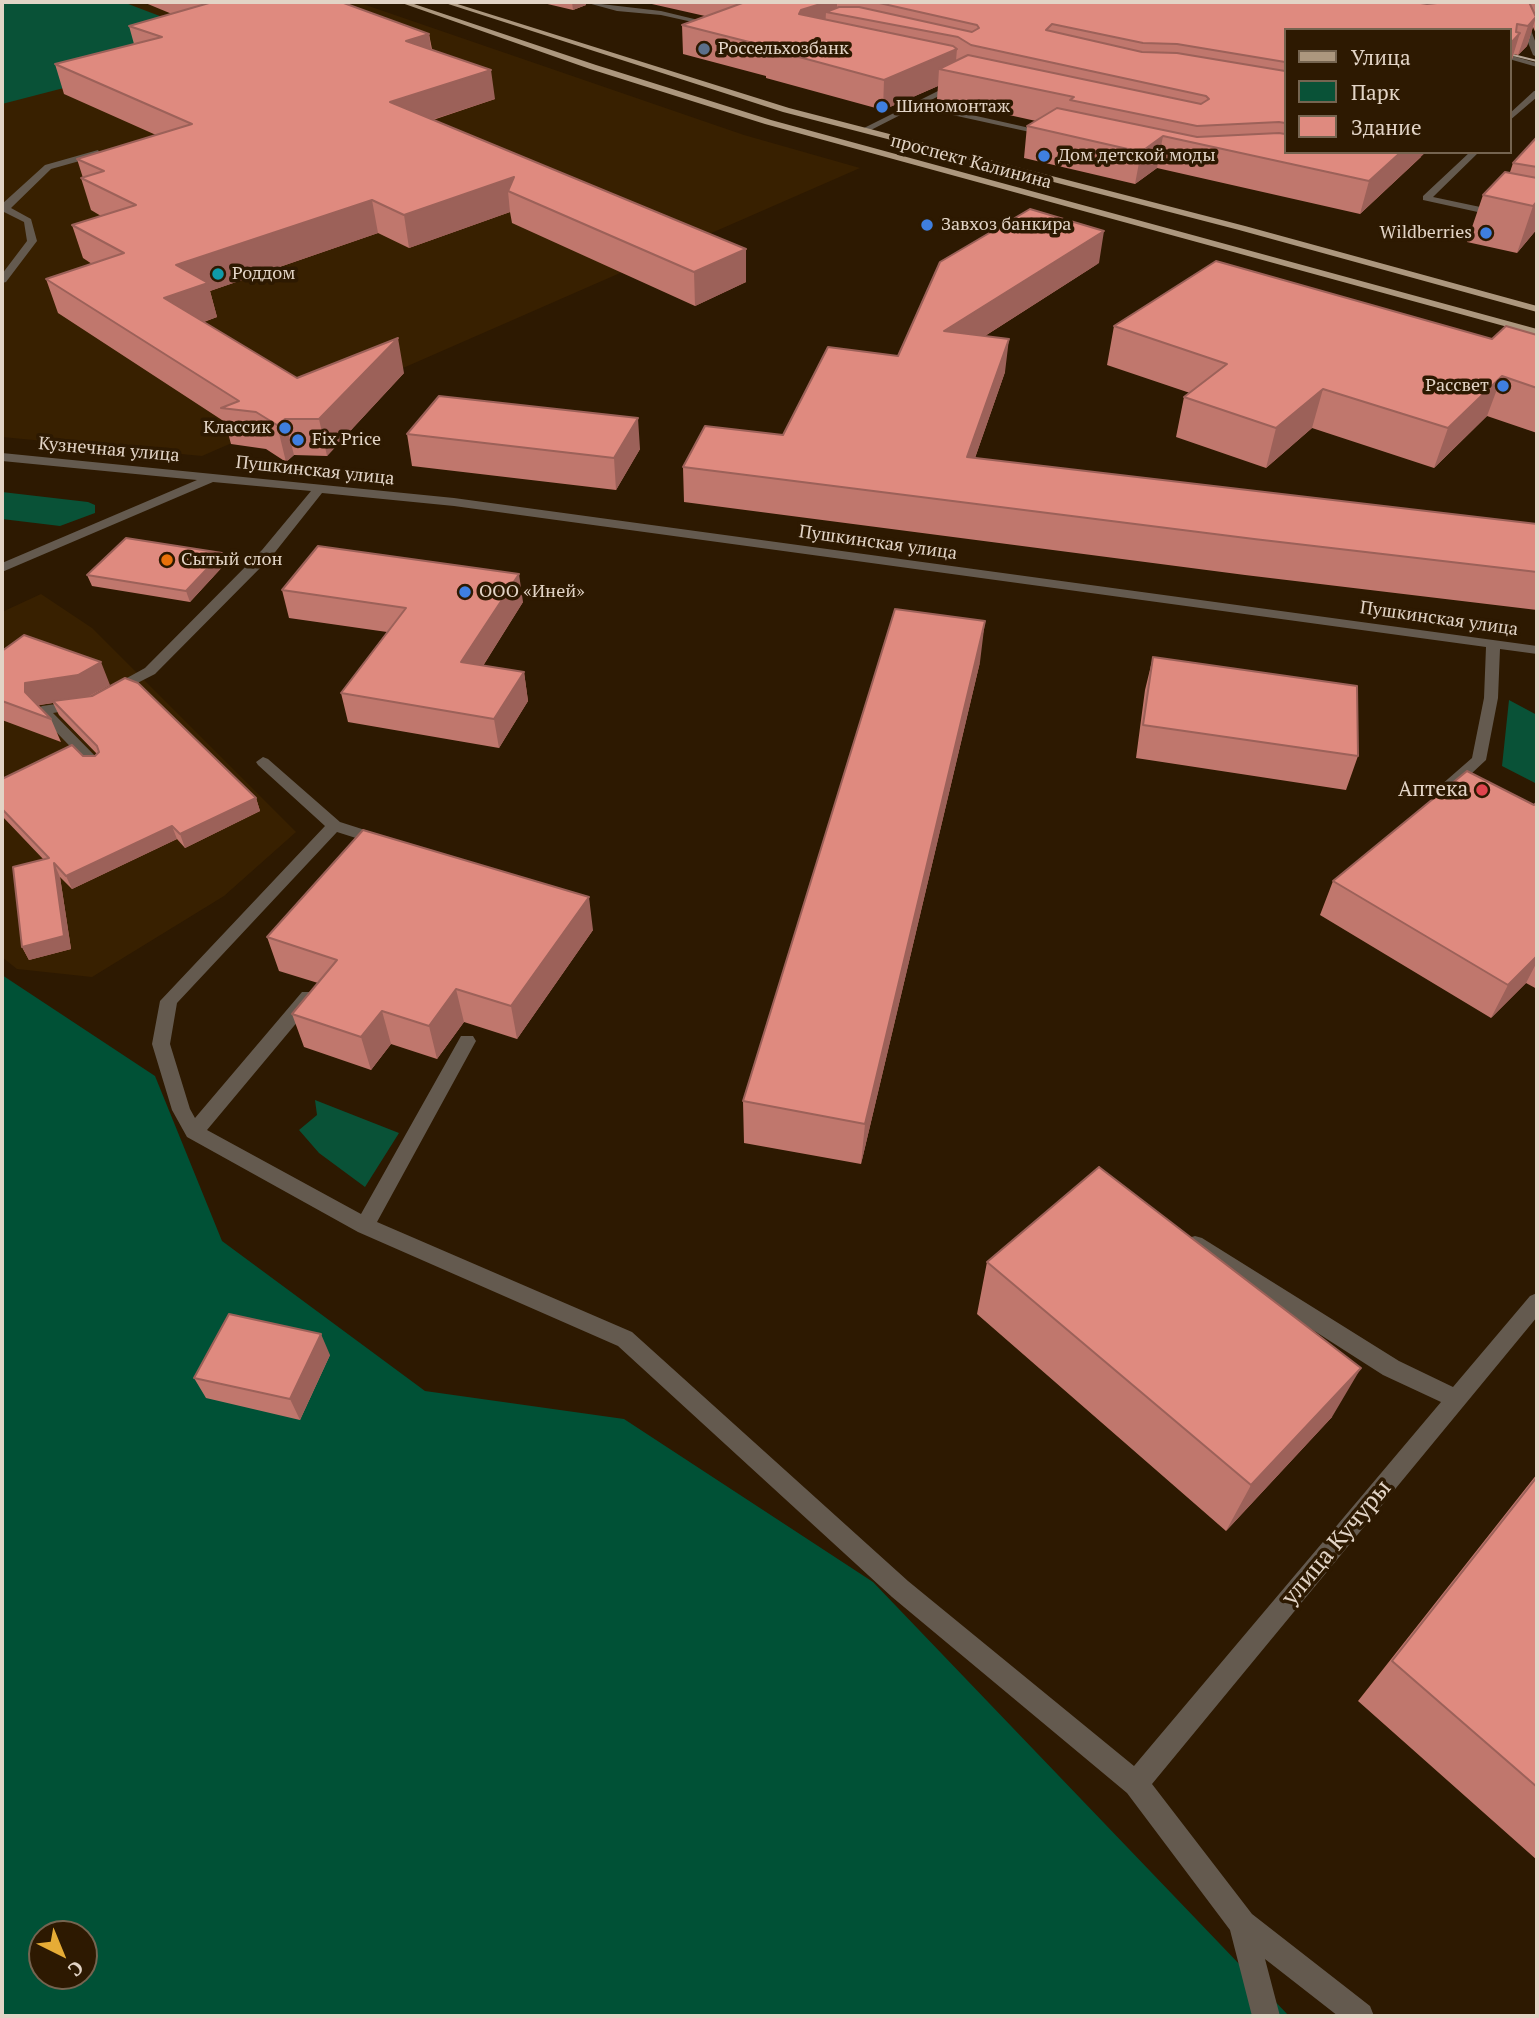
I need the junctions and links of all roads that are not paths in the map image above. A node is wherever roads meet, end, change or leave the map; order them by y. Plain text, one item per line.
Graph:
1 (402, 2) edge
2 (445, 2) edge
3 (588, 2) edge
4 (1511, 2) edge
5 (1512, 22) edge
6 (1525, 24) junction
7 (727, 27) edge
8 (1511, 48) edge
9 (1536, 55) edge
10 (1511, 58) edge
11 (1537, 65) edge
12 (954, 71) edge
13 (1537, 93) edge
14 (918, 105) junction
15 (1511, 118) edge
16 (864, 130) junction
17 (1054, 134) edge
18 (111, 149) edge
19 (1473, 154) edge
20 (4, 208) edge
21 (1537, 222) edge
22 (2, 280) edge
23 (1537, 309) edge
24 (1537, 332) edge
25 (2, 457) edge
26 (212, 478) junction
27 (318, 490) junction
28 (2, 568) edge
29 (1493, 644) junction
30 (1537, 650) edge
31 (263, 762) dead end
32 (95, 764) edge
33 (1438, 796) edge
34 (334, 826) junction
35 (390, 844) edge
36 (314, 990) edge
37 (467, 1041) dead end
38 (194, 1132) junction
39 (365, 1226) junction
40 (1174, 1230) edge
41 (1537, 1302) edge
42 (1457, 1399) junction
43 (1136, 1784) junction
44 (1242, 1924) junction
45 (1266, 2016) edge
46 (1360, 2016) edge

1 - 24 main road, проспект Калинина
2 - 16 main road, проспект Калинина
3 - 7 street
4 - 6 street
5 - 6 street
6 - 9 street
8 - 9 street
10 - 11 street
12 - 14 street
13 - 15 street
14 - 16 street
14 - 17 street
16 - 23 main road, проспект Калинина
18 - 20 street
19 - 21 street
20 - 22 street
25 - 26 street, Кузнечная улица
26 - 27 street, Пушкинская улица
26 - 28 street
27 - 29 street, Пушкинская улица
27 - 32 street
29 - 30 street, Пушкинская улица
29 - 33 street
31 - 34 street
34 - 35 street
34 - 38 street
36 - 38 street
37 - 39 street
38 - 39 street
39 - 43 street
40 - 42 street
41 - 42 street, улица Кучуры
42 - 43 street, улица Кучуры
43 - 44 street
44 - 45 street
44 - 46 street

